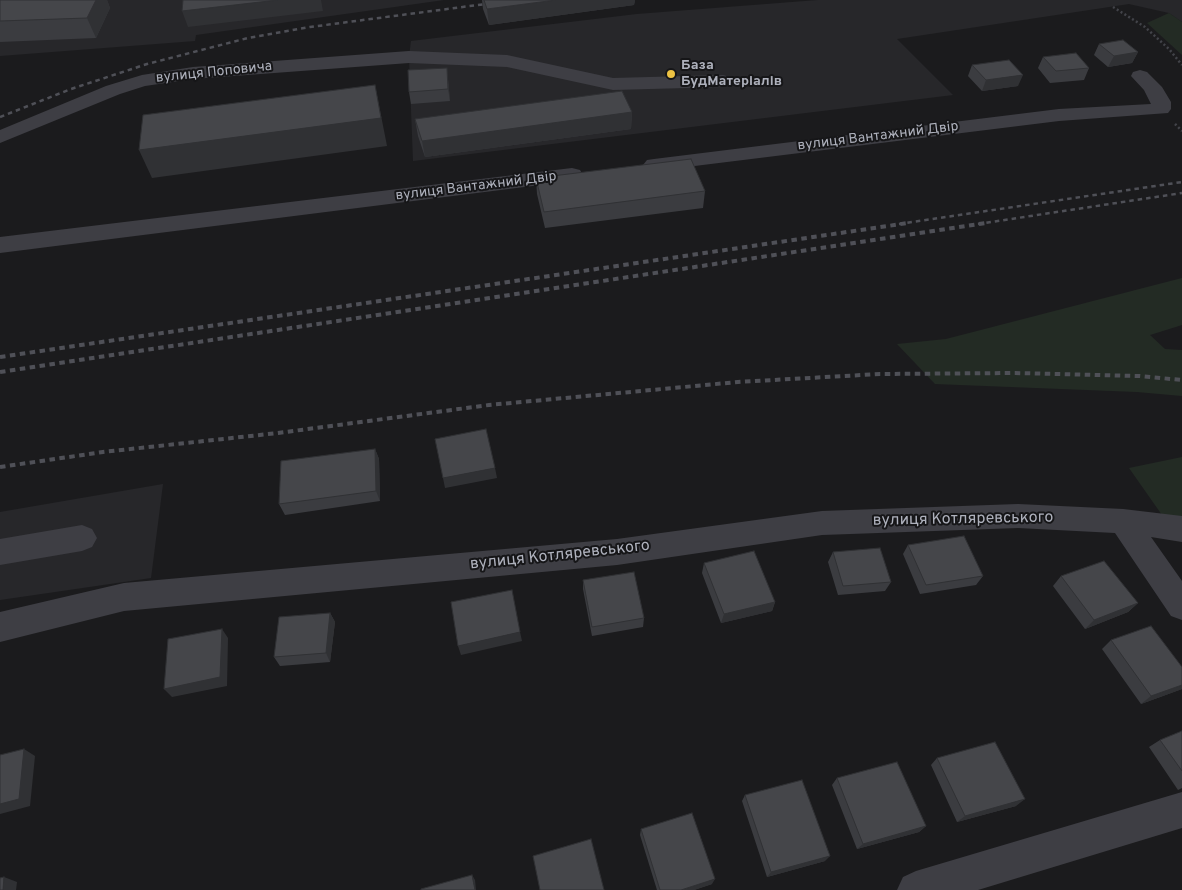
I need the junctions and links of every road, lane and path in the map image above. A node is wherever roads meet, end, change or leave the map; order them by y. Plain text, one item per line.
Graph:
1 (1113, 7) dead end
2 (1182, 65) edge
3 (1140, 76) dead end
4 (723, 80) dead end
5 (0, 137) edge
6 (633, 167) edge
7 (594, 172) edge
8 (0, 245) edge
9 (1123, 521) junction
10 (1182, 529) edge
11 (82, 538) dead end
12 (0, 552) edge
13 (1182, 606) edge
14 (0, 627) edge
15 (1182, 810) edge
16 (916, 890) edge

1 - 2 path
3 - 6 street, вулиця Вантажний Двір
4 - 5 street, вулиця Поповича
7 - 8 street, вулиця Вантажний Двір
9 - 10 street, вулиця Котляревського
9 - 13 street
9 - 14 street, вулиця Котляревського
11 - 12 street
15 - 16 street

